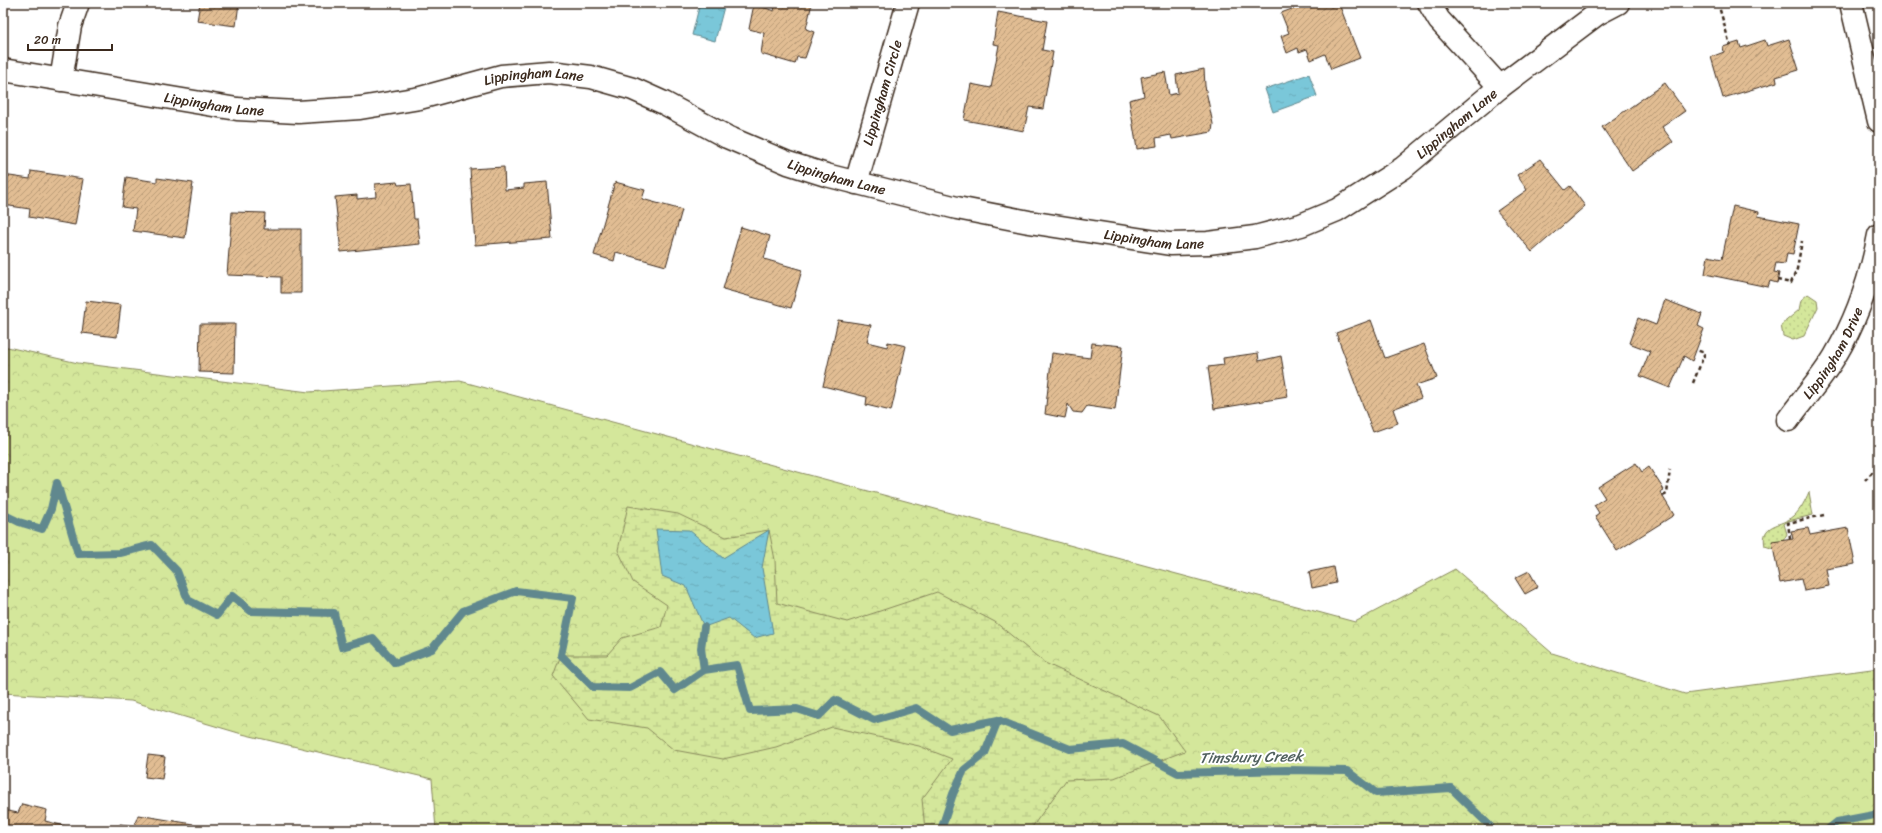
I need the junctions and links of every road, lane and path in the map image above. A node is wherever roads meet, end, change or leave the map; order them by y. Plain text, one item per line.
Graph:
1 (78, 3) edge
2 (908, 3) edge
3 (1429, 3) edge
4 (1618, 3) edge
5 (1718, 3) edge
6 (1852, 3) edge
7 (1730, 45) dead end
8 (3, 70) edge
9 (61, 80) junction
10 (1500, 88) junction
11 (1879, 121) edge
12 (856, 183) junction
13 (1879, 235) edge
14 (1802, 241) dead end
15 (1778, 280) dead end
16 (1696, 350) dead end
17 (1693, 383) dead end
18 (1788, 420) dead end
19 (1879, 465) edge
20 (1670, 469) dead end
21 (1864, 480) dead end
22 (1663, 496) dead end
23 (1824, 515) dead end
24 (1790, 539) dead end

1 - 9 street
2 - 12 street, Lippingham Circle
3 - 10 street
4 - 10 street, Lippingham Lane
5 - 7 path
6 - 11 street
8 - 9 street, Lippingham Lane
9 - 12 street, Lippingham Lane
10 - 12 street, Lippingham Lane
13 - 18 street, Lippingham Drive
14 - 15 path
16 - 17 path
19 - 21 path
20 - 22 path
23 - 24 path

